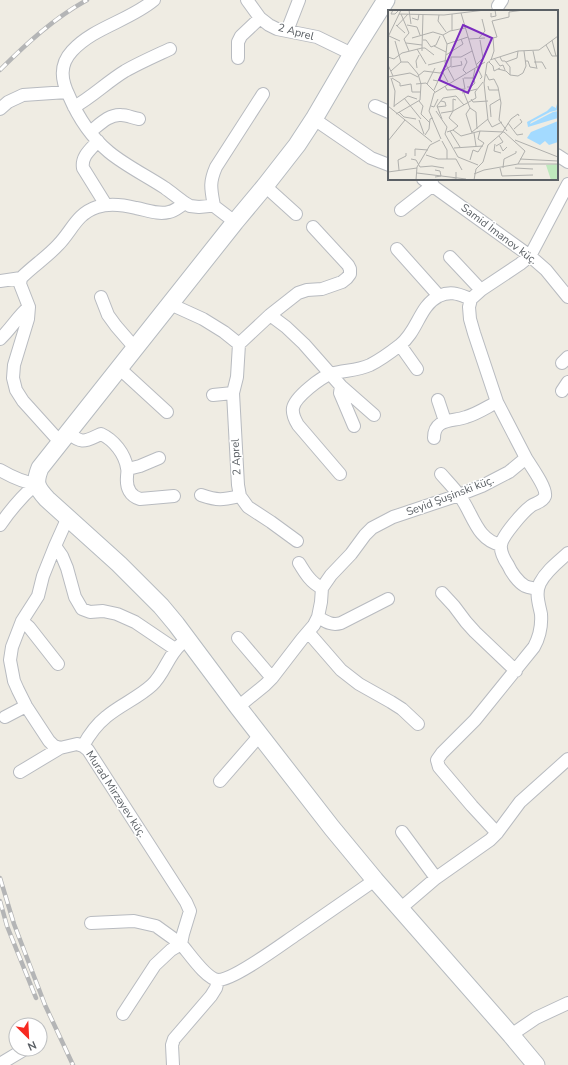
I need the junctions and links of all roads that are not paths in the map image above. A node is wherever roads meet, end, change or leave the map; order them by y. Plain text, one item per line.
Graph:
1 (154, 0) edge
2 (248, 0) edge
3 (299, 0) edge
4 (386, 0) edge
5 (260, 18) junction
6 (287, 31) junction
7 (170, 49) dead end
8 (352, 54) junction
9 (238, 58) dead end
10 (67, 92) junction
11 (263, 94) dead end
12 (375, 106) dead end
13 (74, 107) junction
14 (0, 109) edge
15 (388, 112) edge
16 (140, 120) dead end
17 (314, 120) junction
18 (94, 136) junction
19 (558, 155) edge
20 (568, 162) edge
21 (388, 165) edge
22 (428, 182) edge
23 (568, 184) edge
24 (265, 186) junction
25 (185, 203) junction
26 (106, 205) junction
27 (214, 206) junction
28 (401, 210) dead end
29 (296, 214) dead end
30 (235, 222) junction
31 (313, 227) dead end
32 (397, 250) dead end
33 (530, 256) junction
34 (450, 257) dead end
35 (21, 278) junction
36 (0, 281) edge
37 (481, 290) junction
38 (439, 296) junction
39 (101, 297) dead end
40 (568, 297) edge
41 (471, 299) junction
42 (170, 304) junction
43 (29, 307) junction
44 (270, 315) junction
45 (0, 339) edge
46 (239, 344) junction
47 (400, 345) junction
48 (135, 348) junction
49 (119, 368) junction
50 (417, 369) dead end
51 (330, 374) junction
52 (341, 386) junction
53 (233, 393) junction
54 (214, 395) dead end
55 (438, 400) dead end
56 (497, 402) junction
57 (167, 412) dead end
58 (374, 415) dead end
59 (445, 422) junction
60 (354, 426) dead end
61 (64, 437) junction
62 (434, 438) dead end
63 (159, 458) dead end
64 (526, 458) junction
65 (128, 469) junction
66 (0, 470) edge
67 (340, 474) dead end
68 (441, 474) dead end
69 (36, 484) junction
70 (201, 495) dead end
71 (459, 495) junction
72 (174, 496) dead end
73 (240, 496) junction
74 (68, 517) junction
75 (0, 525) edge
76 (297, 542) dead end
77 (501, 545) junction
78 (55, 546) junction
79 (568, 553) edge
80 (299, 563) dead end
81 (322, 588) junction
82 (537, 589) junction
83 (442, 593) dead end
84 (388, 599) dead end
85 (318, 617) junction
86 (22, 621) junction
87 (308, 632) junction
88 (238, 638) dead end
89 (181, 644) junction
90 (58, 664) dead end
91 (516, 671) junction
92 (272, 678) junction
93 (26, 706) junction
94 (238, 707) junction
95 (5, 717) dead end
96 (418, 724) dead end
97 (260, 736) junction
98 (83, 746) junction
99 (60, 748) junction
100 (568, 759) edge
101 (20, 772) dead end
102 (220, 781) dead end
103 (402, 832) dead end
104 (497, 833) junction
105 (436, 878) junction
106 (375, 880) junction
107 (401, 908) junction
108 (91, 924) dead end
109 (181, 944) junction
110 (218, 980) junction
111 (568, 1003) edge
112 (123, 1014) dead end
113 (511, 1035) junction
114 (12, 1057) edge
115 (0, 1064) edge
116 (173, 1065) edge
117 (536, 1065) edge

1 - 10 street
2 - 5 street, 2 Aprel
3 - 6 street
4 - 8 street
5 - 6 street, 2 Aprel
5 - 9 street
6 - 8 street, 2 Aprel
7 - 13 street
8 - 17 street
10 - 13 street
10 - 14 street
11 - 27 street
12 - 15 street
13 - 18 street
16 - 18 street
17 - 21 street
17 - 24 street
18 - 25 street
18 - 26 street
19 - 20 street
22 - 28 street
22 - 33 street, Samid İmanov küç.
23 - 33 street
24 - 29 street
24 - 30 street
25 - 26 street
25 - 27 street
26 - 35 street
27 - 30 street
30 - 42 street
31 - 44 street
32 - 38 street
33 - 37 street
33 - 40 street, Samid İmanov küç.
34 - 37 street
35 - 36 street
35 - 43 street
37 - 41 street
38 - 41 street
38 - 47 street
39 - 48 street
41 - 56 street
42 - 46 street
42 - 48 street
43 - 45 street
43 - 61 street
44 - 46 street
44 - 51 street
46 - 53 street, 2 Aprel
47 - 50 street
47 - 51 street
48 - 49 street
49 - 57 street
49 - 61 street
51 - 52 street
51 - 67 street
52 - 58 street
52 - 60 street
53 - 54 street
53 - 73 street, 2 Aprel
55 - 59 street
56 - 59 street
56 - 64 street
59 - 62 street
61 - 65 street
61 - 69 street
63 - 65 street
64 - 71 street, Seyid Şuşinski küç.
64 - 77 street
65 - 72 street
66 - 69 street
68 - 71 street
69 - 74 street
69 - 75 street
70 - 73 street
71 - 77 street
71 - 81 street, Seyid Şuşinski küç.
73 - 76 street
74 - 78 street
74 - 89 street
77 - 82 street
78 - 86 street
78 - 89 street
79 - 82 street
80 - 81 street
81 - 85 street
82 - 91 street
83 - 91 street
84 - 85 street
85 - 87 street
86 - 90 street
86 - 93 street
87 - 92 street
87 - 96 street
88 - 92 street
89 - 94 street
89 - 98 street
91 - 104 street
92 - 94 street
93 - 95 street
93 - 99 street
94 - 97 street
97 - 102 street
97 - 106 street
98 - 99 street, Murad Mirzəyev küç.
98 - 109 street, Murad Mirzəyev küç.
99 - 101 street
100 - 104 street
103 - 105 street
104 - 105 street
105 - 107 street
106 - 107 street
106 - 110 street
107 - 113 street
108 - 109 street
109 - 110 street
109 - 112 street
110 - 116 street
111 - 113 street
113 - 117 street
114 - 115 street

